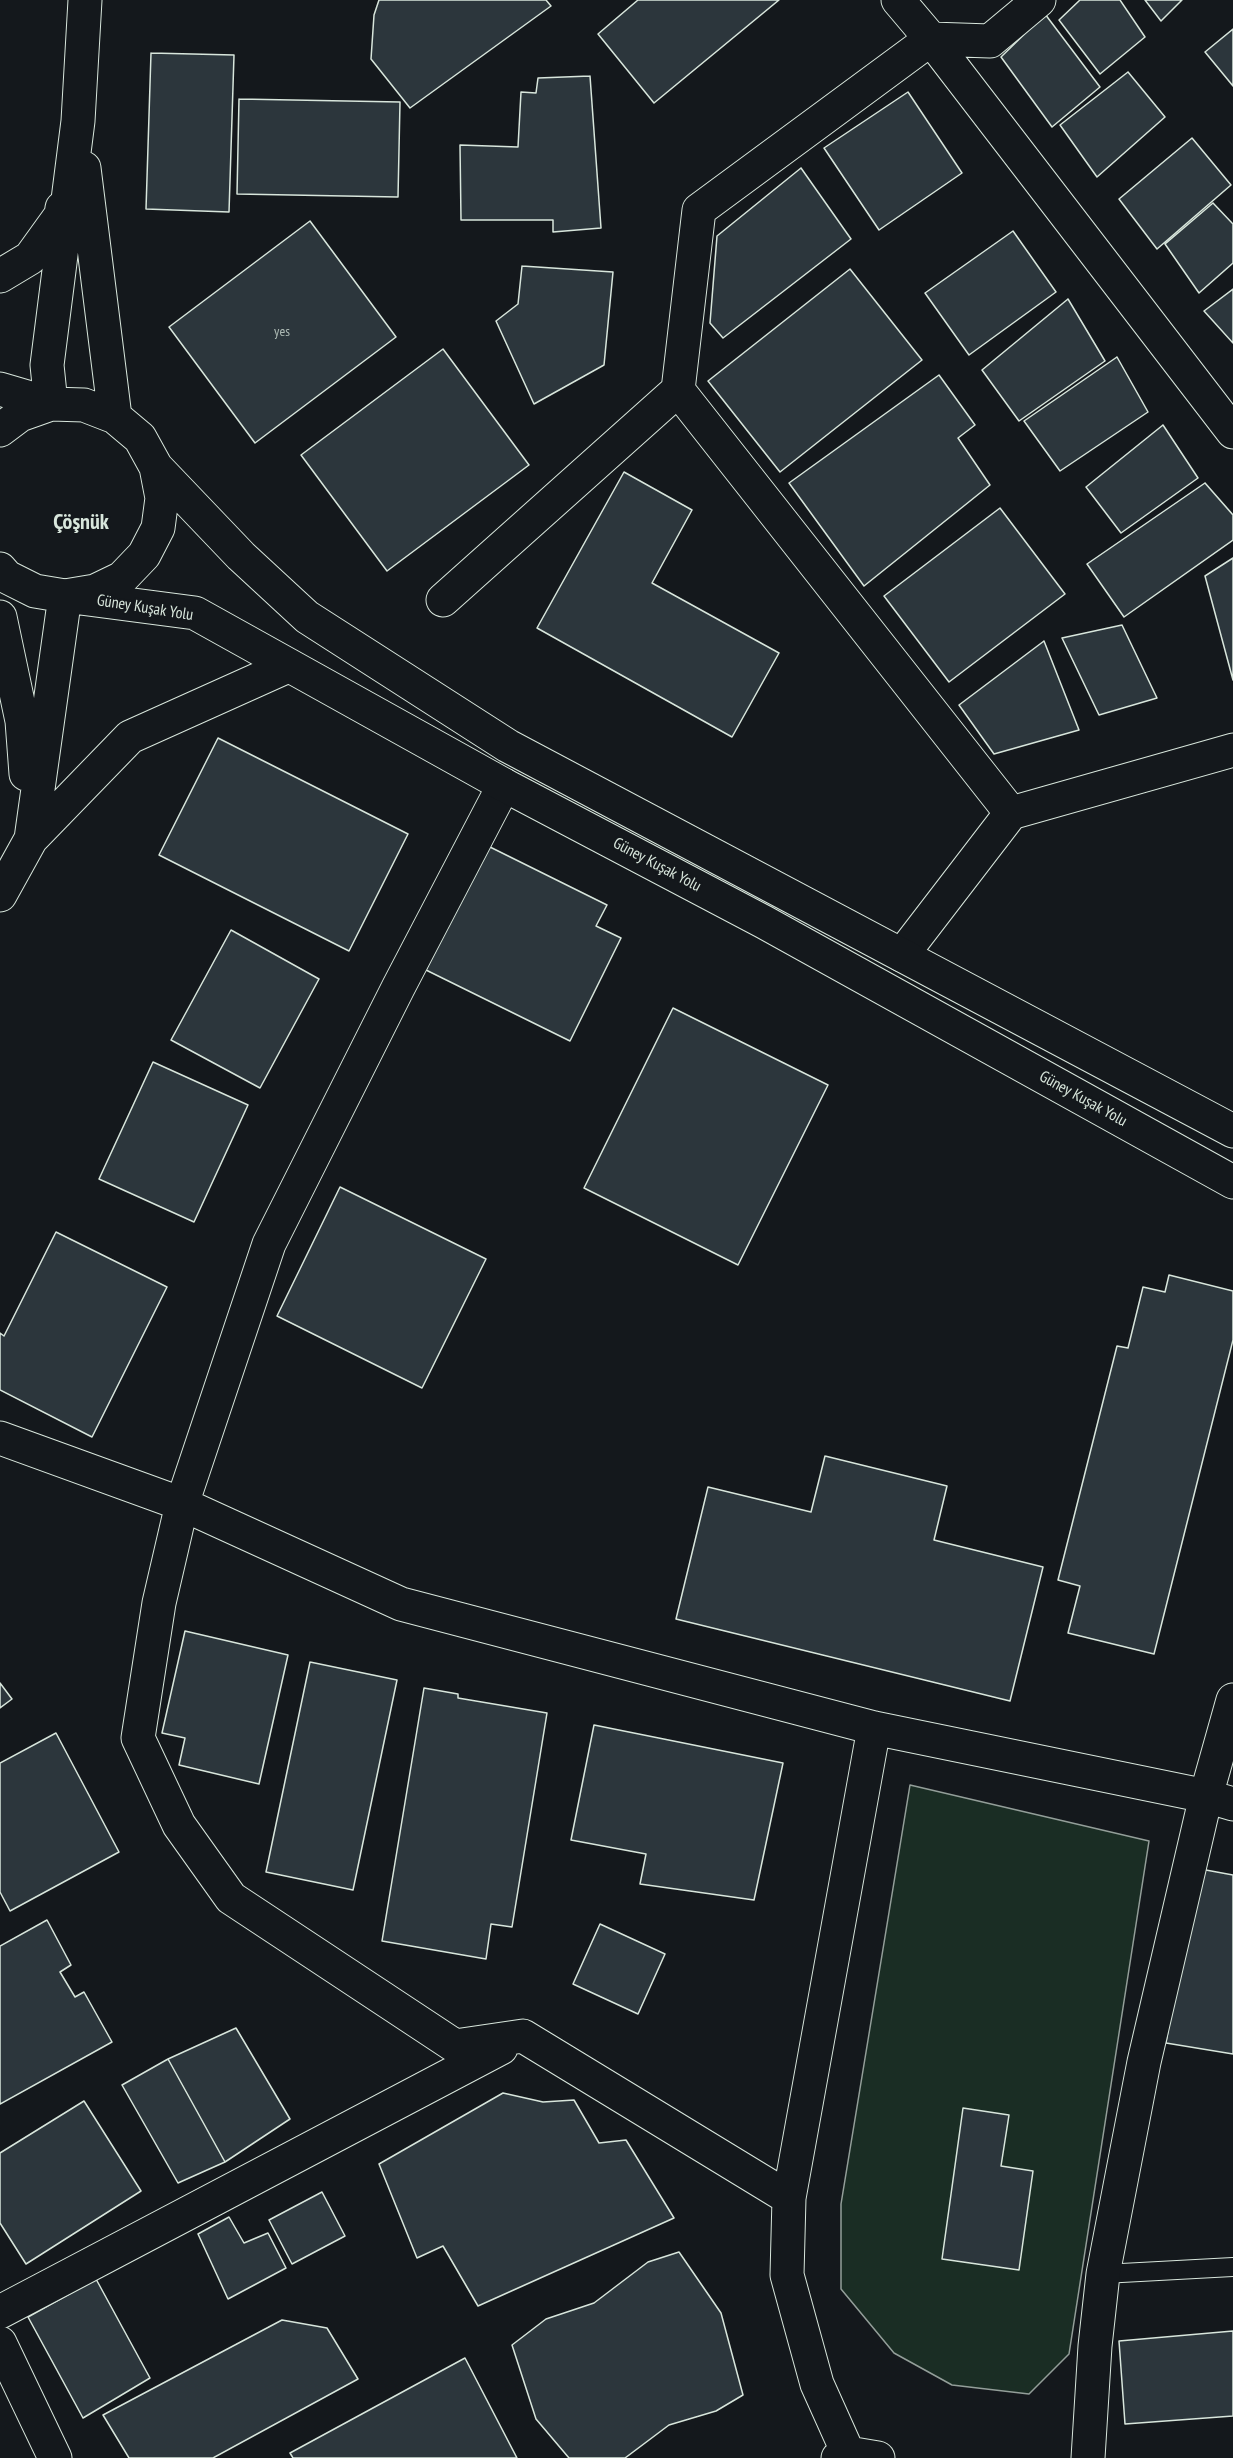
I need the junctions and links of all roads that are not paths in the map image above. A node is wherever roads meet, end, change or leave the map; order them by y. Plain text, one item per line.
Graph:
1 (85, 0) edge
2 (898, 0) edge
3 (1039, 0) edge
4 (931, 39) junction
5 (78, 121) junction
6 (0, 276) edge
7 (0, 389) edge
8 (678, 390) junction
9 (51, 404) junction
10 (115, 417) junction
11 (0, 430) edge
12 (1233, 432) edge
13 (156, 467) junction
14 (0, 569) edge
15 (65, 596) junction
16 (443, 600) dead end
17 (0, 617) edge
18 (288, 666) junction
19 (11, 719) edge
20 (1233, 750) edge
21 (504, 785) junction
22 (1011, 813) junction
23 (32, 839) junction
24 (0, 895) edge
25 (902, 955) junction
26 (1233, 1131) edge
27 (1233, 1182) edge
28 (0, 1438) edge
29 (183, 1504) junction
30 (1233, 1700) edge
31 (874, 1728) junction
32 (1219, 1800) edge
33 (523, 2036) junction
34 (789, 2198) junction
35 (1233, 2267) edge
36 (1102, 2274) junction
37 (0, 2312) edge
38 (0, 2343) edge
39 (855, 2456) edge
40 (55, 2458) edge
41 (1088, 2458) edge

1 - 5 street
2 - 4 street
3 - 4 street
4 - 8 street
4 - 12 street
5 - 6 street
5 - 9 street
5 - 10 street
7 - 9 street
8 - 16 street
8 - 22 street
9 - 10 street
9 - 11 street
10 - 13 street
13 - 15 street
13 - 25 street
14 - 15 street, Güney Kuşak Yolu
15 - 18 street, Güney Kuşak Yolu
15 - 23 street
17 - 19 street
18 - 21 street, Güney Kuşak Yolu
18 - 23 street
19 - 23 street
20 - 22 street
21 - 27 street, Güney Kuşak Yolu
21 - 29 street
22 - 25 street
23 - 24 street
25 - 26 street
28 - 29 street
29 - 31 street
29 - 33 street
30 - 32 street
31 - 32 street
31 - 34 street
32 - 36 street
33 - 34 street
33 - 37 street
34 - 39 street
35 - 36 lane
36 - 41 street
38 - 40 street

